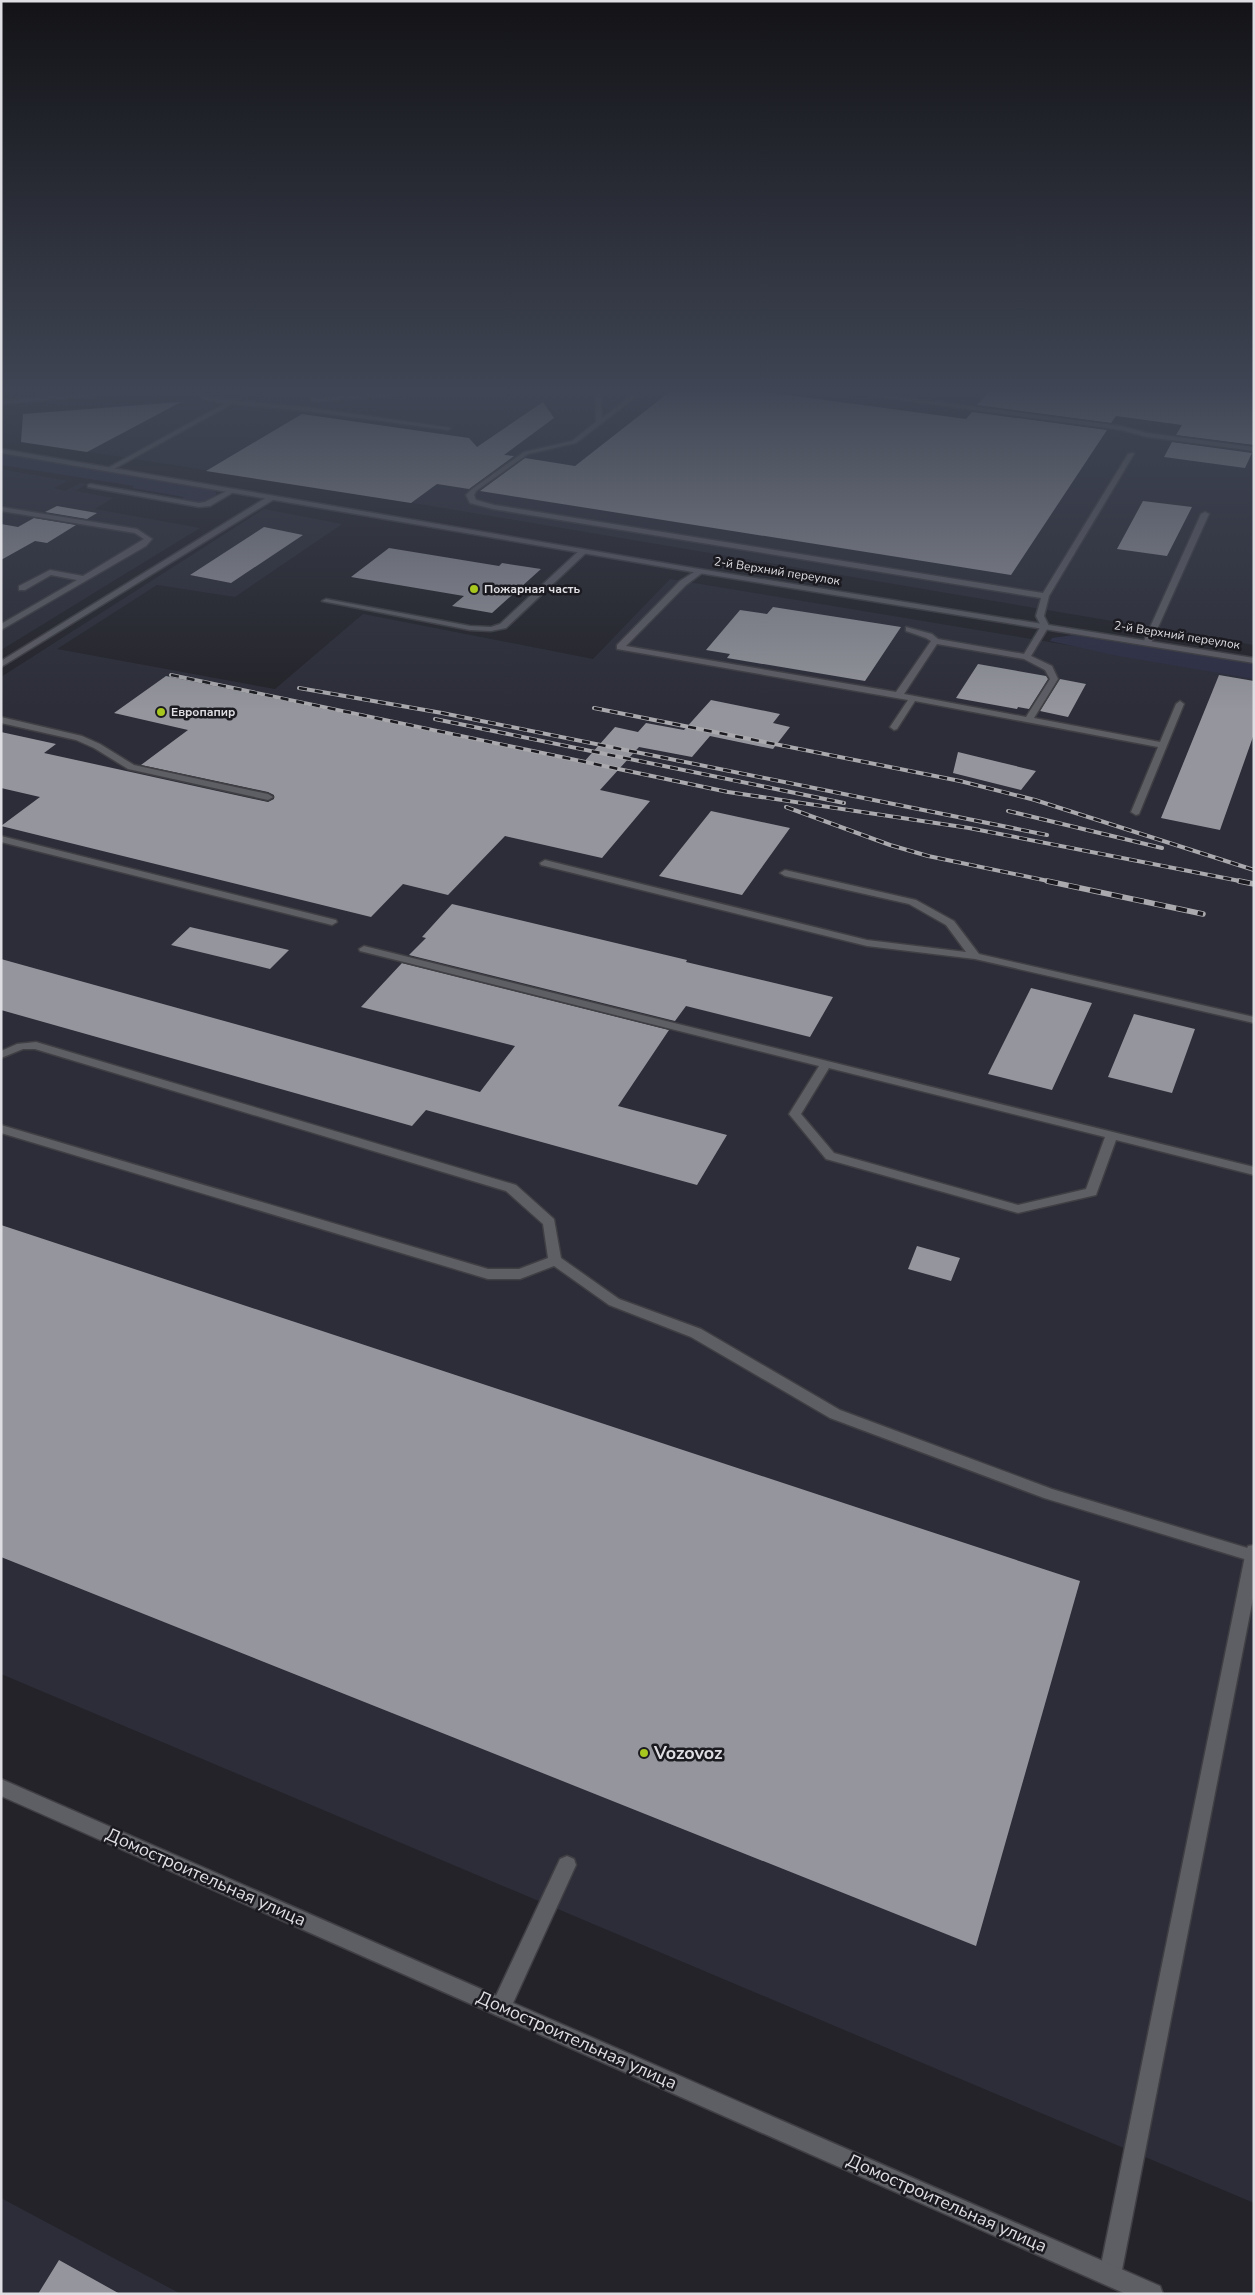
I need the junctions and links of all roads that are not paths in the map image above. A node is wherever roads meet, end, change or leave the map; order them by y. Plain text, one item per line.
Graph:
1 (154, 497) edge
2 (220, 497) edge
3 (268, 497) edge
4 (471, 497) edge
5 (1105, 497) edge
6 (272, 498) junction
7 (1, 509) edge
8 (1205, 514) dead end
9 (584, 551) junction
10 (699, 571) junction
11 (84, 578) junction
12 (22, 588) dead end
13 (1045, 596) junction
14 (326, 601) dead end
15 (1045, 626) junction
16 (1, 628) edge
17 (909, 629) dead end
18 (935, 641) junction
19 (1148, 643) junction
20 (1026, 656) junction
21 (1254, 661) edge
22 (1, 665) edge
23 (899, 695) junction
24 (913, 698) junction
25 (1180, 704) dead end
26 (1, 720) edge
27 (1029, 720) junction
28 (894, 728) dead end
29 (1163, 745) junction
30 (268, 797) dead end
31 (1136, 812) dead end
32 (1, 839) edge
33 (545, 863) dead end
34 (785, 873) dead end
35 (332, 922) dead end
36 (364, 949) dead end
37 (975, 956) junction
38 (1254, 1020) edge
39 (1, 1055) edge
40 (826, 1064) junction
41 (1, 1129) edge
42 (1112, 1135) junction
43 (1254, 1172) edge
44 (555, 1260) junction
45 (1253, 1554) edge
46 (1, 1787) edge
47 (567, 1865) dead end
48 (501, 2007) junction
49 (1110, 2275) junction
50 (1152, 2294) edge

1 - 2 street
3 - 6 street, 2-й Верхний переулок
4 - 13 street
5 - 13 street
6 - 9 street, 2-й Верхний переулок
6 - 22 street
7 - 11 street
8 - 19 street
9 - 10 street, 2-й Верхний переулок
9 - 14 street
10 - 15 street, 2-й Верхний переулок
10 - 23 street
11 - 12 street
11 - 16 street
13 - 15 street
15 - 19 street, 2-й Верхний переулок
15 - 20 street
17 - 18 street
18 - 20 street
18 - 23 street
19 - 21 street, 2-й Верхний переулок
20 - 27 street
23 - 24 street
24 - 27 street
24 - 28 street
25 - 29 street
26 - 30 street
27 - 29 street
29 - 31 street
32 - 35 street
33 - 37 street
34 - 37 street
36 - 40 street
37 - 38 street
39 - 44 street
40 - 42 street
40 - 42 street
41 - 44 street
42 - 43 street
44 - 45 street
45 - 49 street
46 - 48 street, Домостроительная улица
47 - 48 street
48 - 49 street, Домостроительная улица
49 - 50 street, Домостроительная улица

